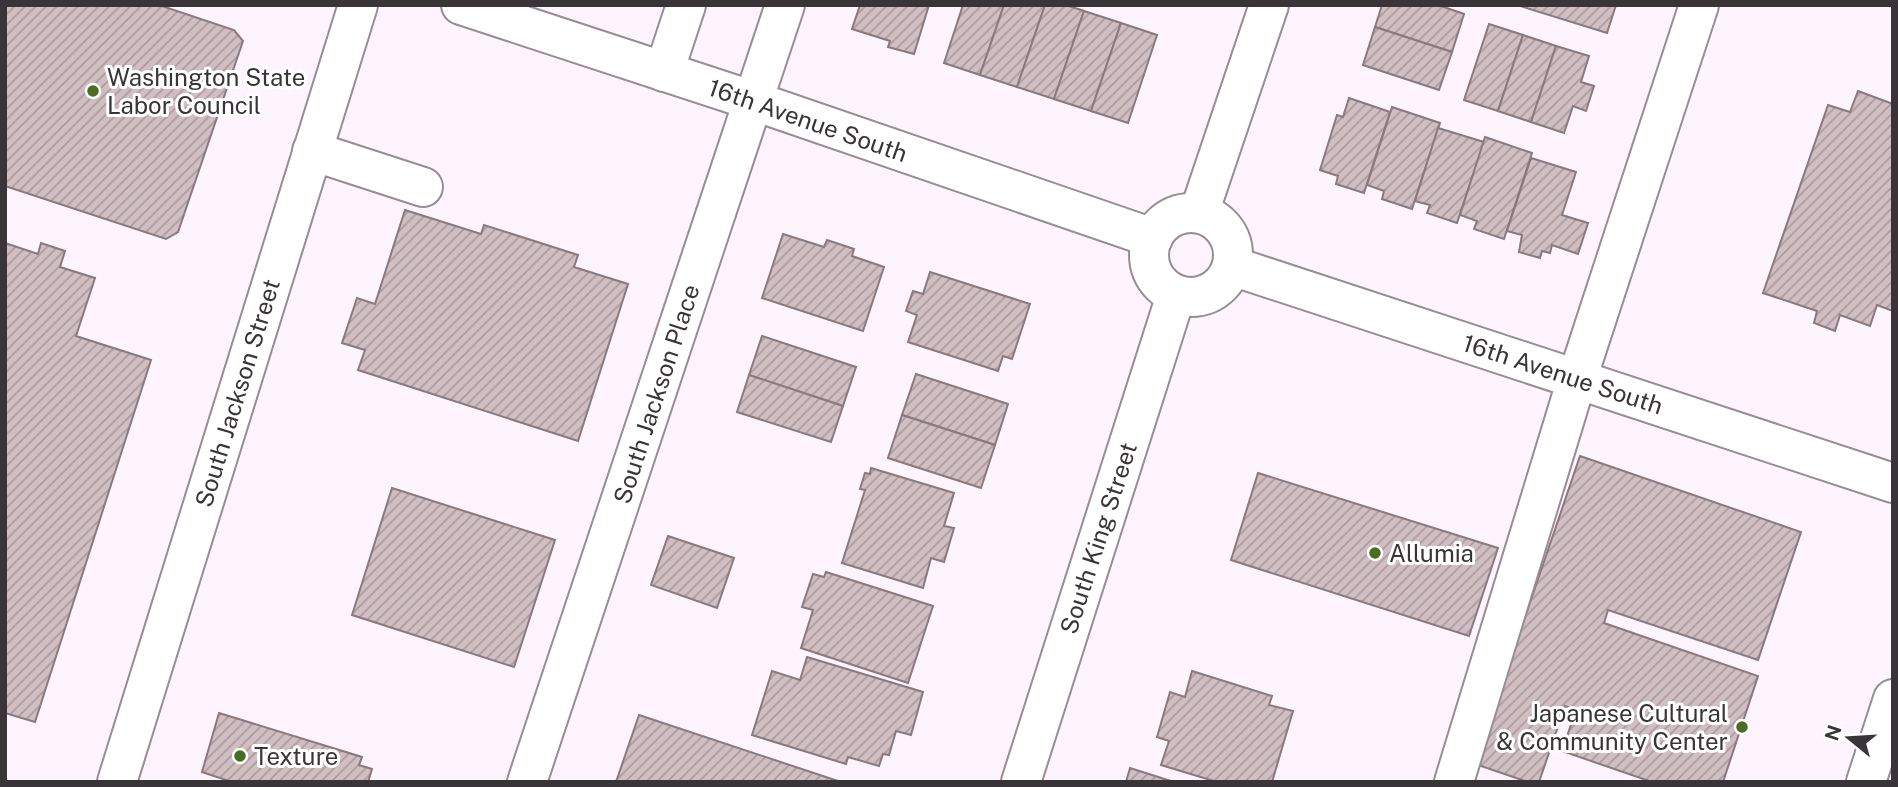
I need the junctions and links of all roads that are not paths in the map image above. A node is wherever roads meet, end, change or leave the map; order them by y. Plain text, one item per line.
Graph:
1 (358, 5) edge
2 (461, 5) edge
3 (686, 5) edge
4 (785, 5) edge
5 (1269, 5) edge
6 (1699, 5) edge
7 (664, 72) junction
8 (754, 101) junction
9 (312, 151) junction
10 (422, 187) dead end
11 (1199, 213) junction
12 (1153, 237) junction
13 (1233, 265) junction
14 (1176, 295) junction
15 (1577, 379) junction
16 (1893, 483) edge
17 (1893, 699) edge
18 (117, 782) edge
19 (527, 782) edge
20 (1021, 782) edge
21 (1454, 782) edge
22 (1866, 782) edge

1 - 9 street, South Jackson Street
2 - 7 street, 16th Avenue South
3 - 7 street
4 - 8 street, South Jackson Place
5 - 11 street
6 - 15 street
7 - 8 street, 16th Avenue South
8 - 12 street, 16th Avenue South
8 - 19 street, South Jackson Place
9 - 10 street
9 - 18 street, South Jackson Street
11 - 12 street
11 - 13 street
12 - 14 street
13 - 14 street
13 - 15 street, 16th Avenue South
14 - 20 street, South King Street
15 - 16 street, 16th Avenue South
15 - 21 street
17 - 22 street

